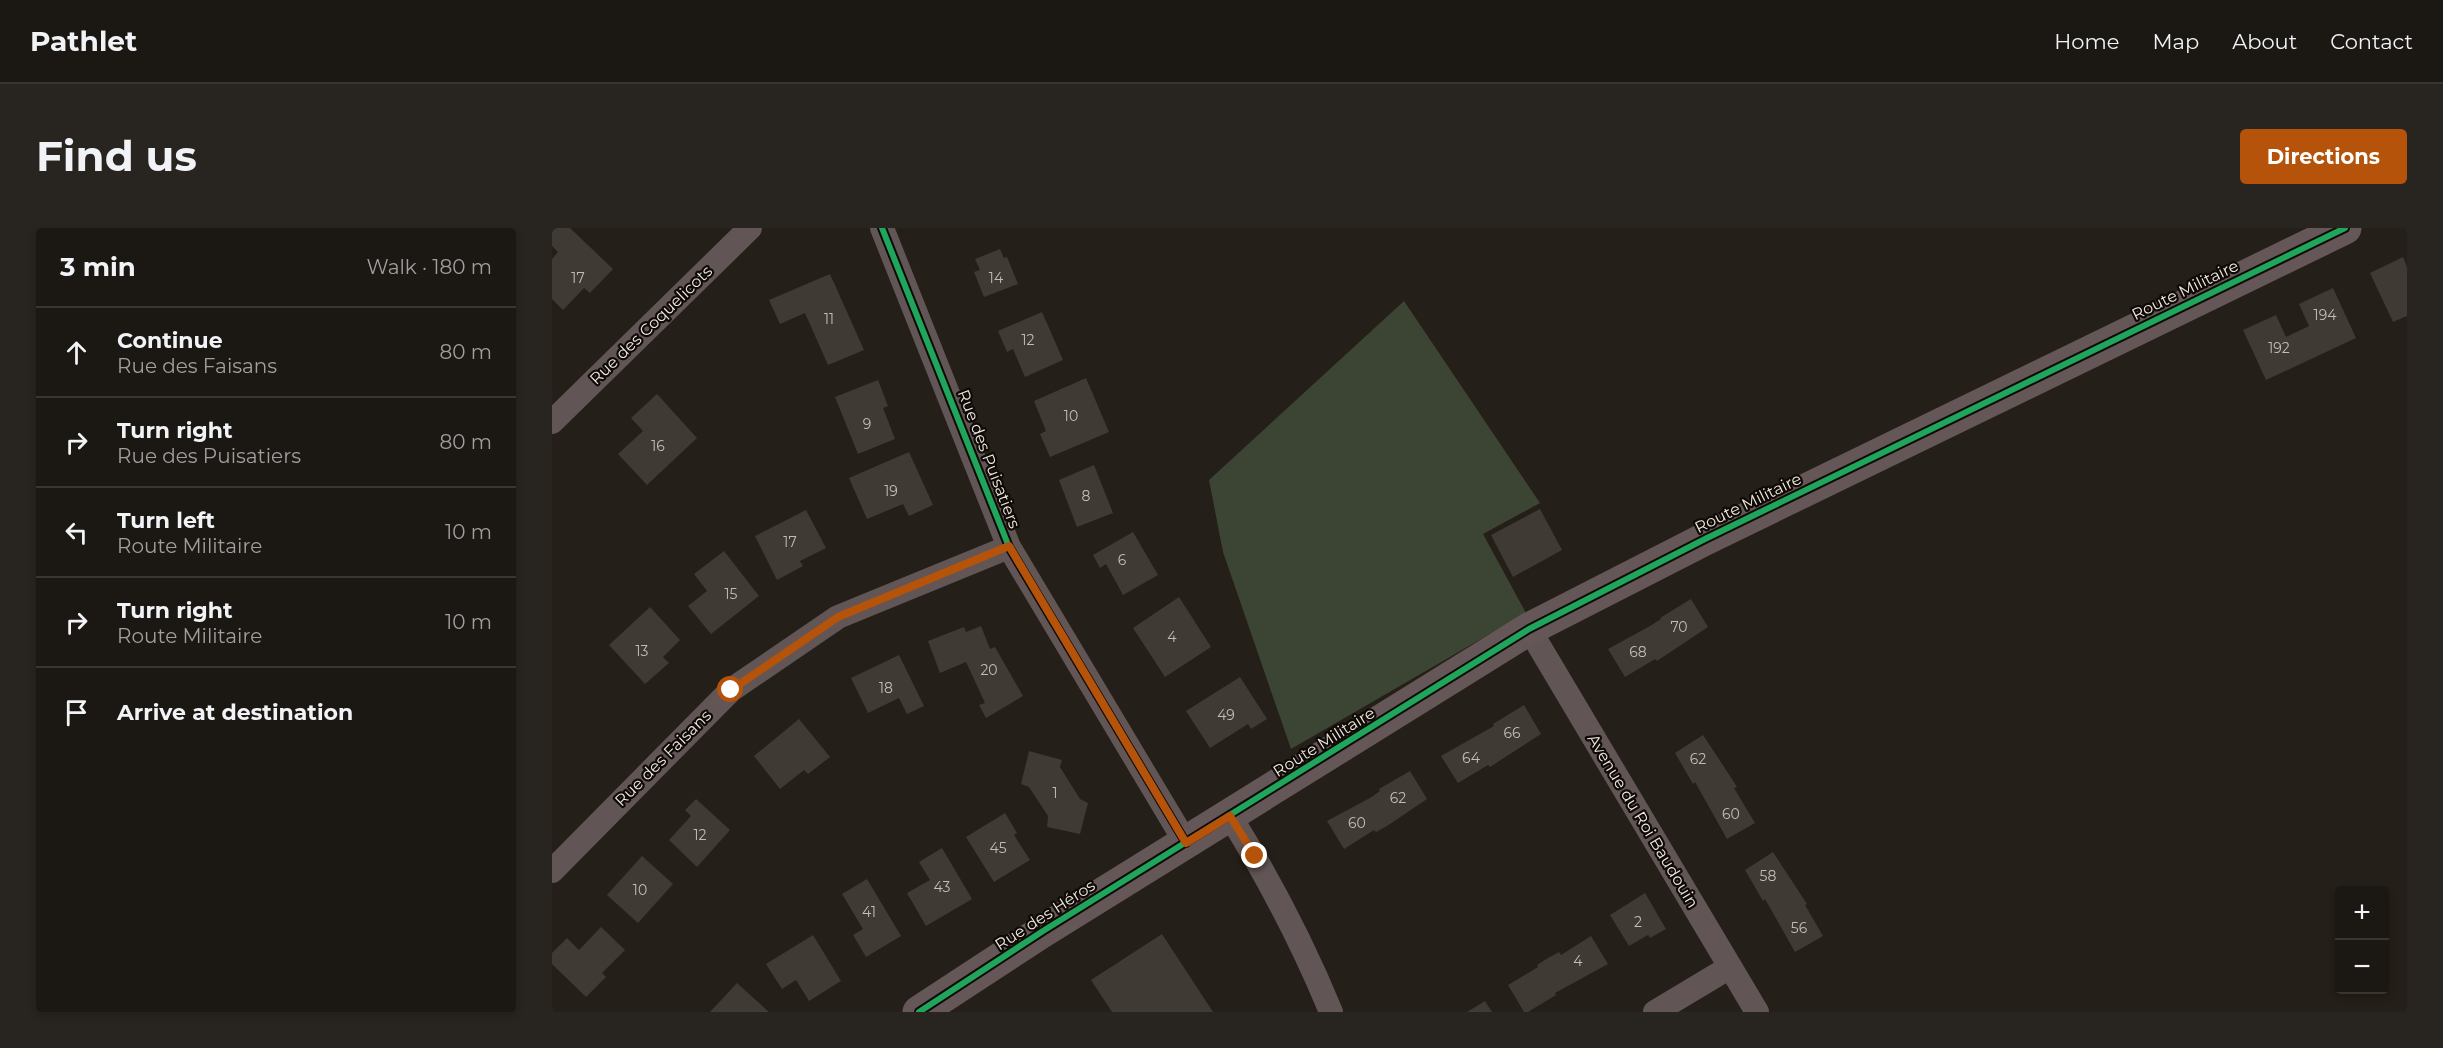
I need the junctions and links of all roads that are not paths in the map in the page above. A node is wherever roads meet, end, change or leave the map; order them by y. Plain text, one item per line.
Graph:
1 (750, 228) edge
2 (882, 228) edge
3 (2344, 228) edge
4 (552, 422) edge
5 (1009, 546) junction
6 (1529, 629) junction
7 (1230, 816) junction
8 (1186, 843) junction
9 (552, 871) edge
10 (1730, 966) junction
11 (919, 1012) edge
12 (1330, 1012) edge
13 (1655, 1012) edge
14 (1757, 1012) edge

1 - 4 street, Rue des Coquelicots
2 - 5 street, Rue des Puisatiers
3 - 6 street, Route Militaire
5 - 8 street, Rue des Puisatiers
5 - 9 street, Rue des Faisans
6 - 7 street, Route Militaire
6 - 10 street, Avenue du Roi Baudouin
7 - 8 street, Route Militaire
7 - 12 street
8 - 11 street, Rue des Héros
10 - 13 street
10 - 14 street, Avenue du Roi Baudouin

